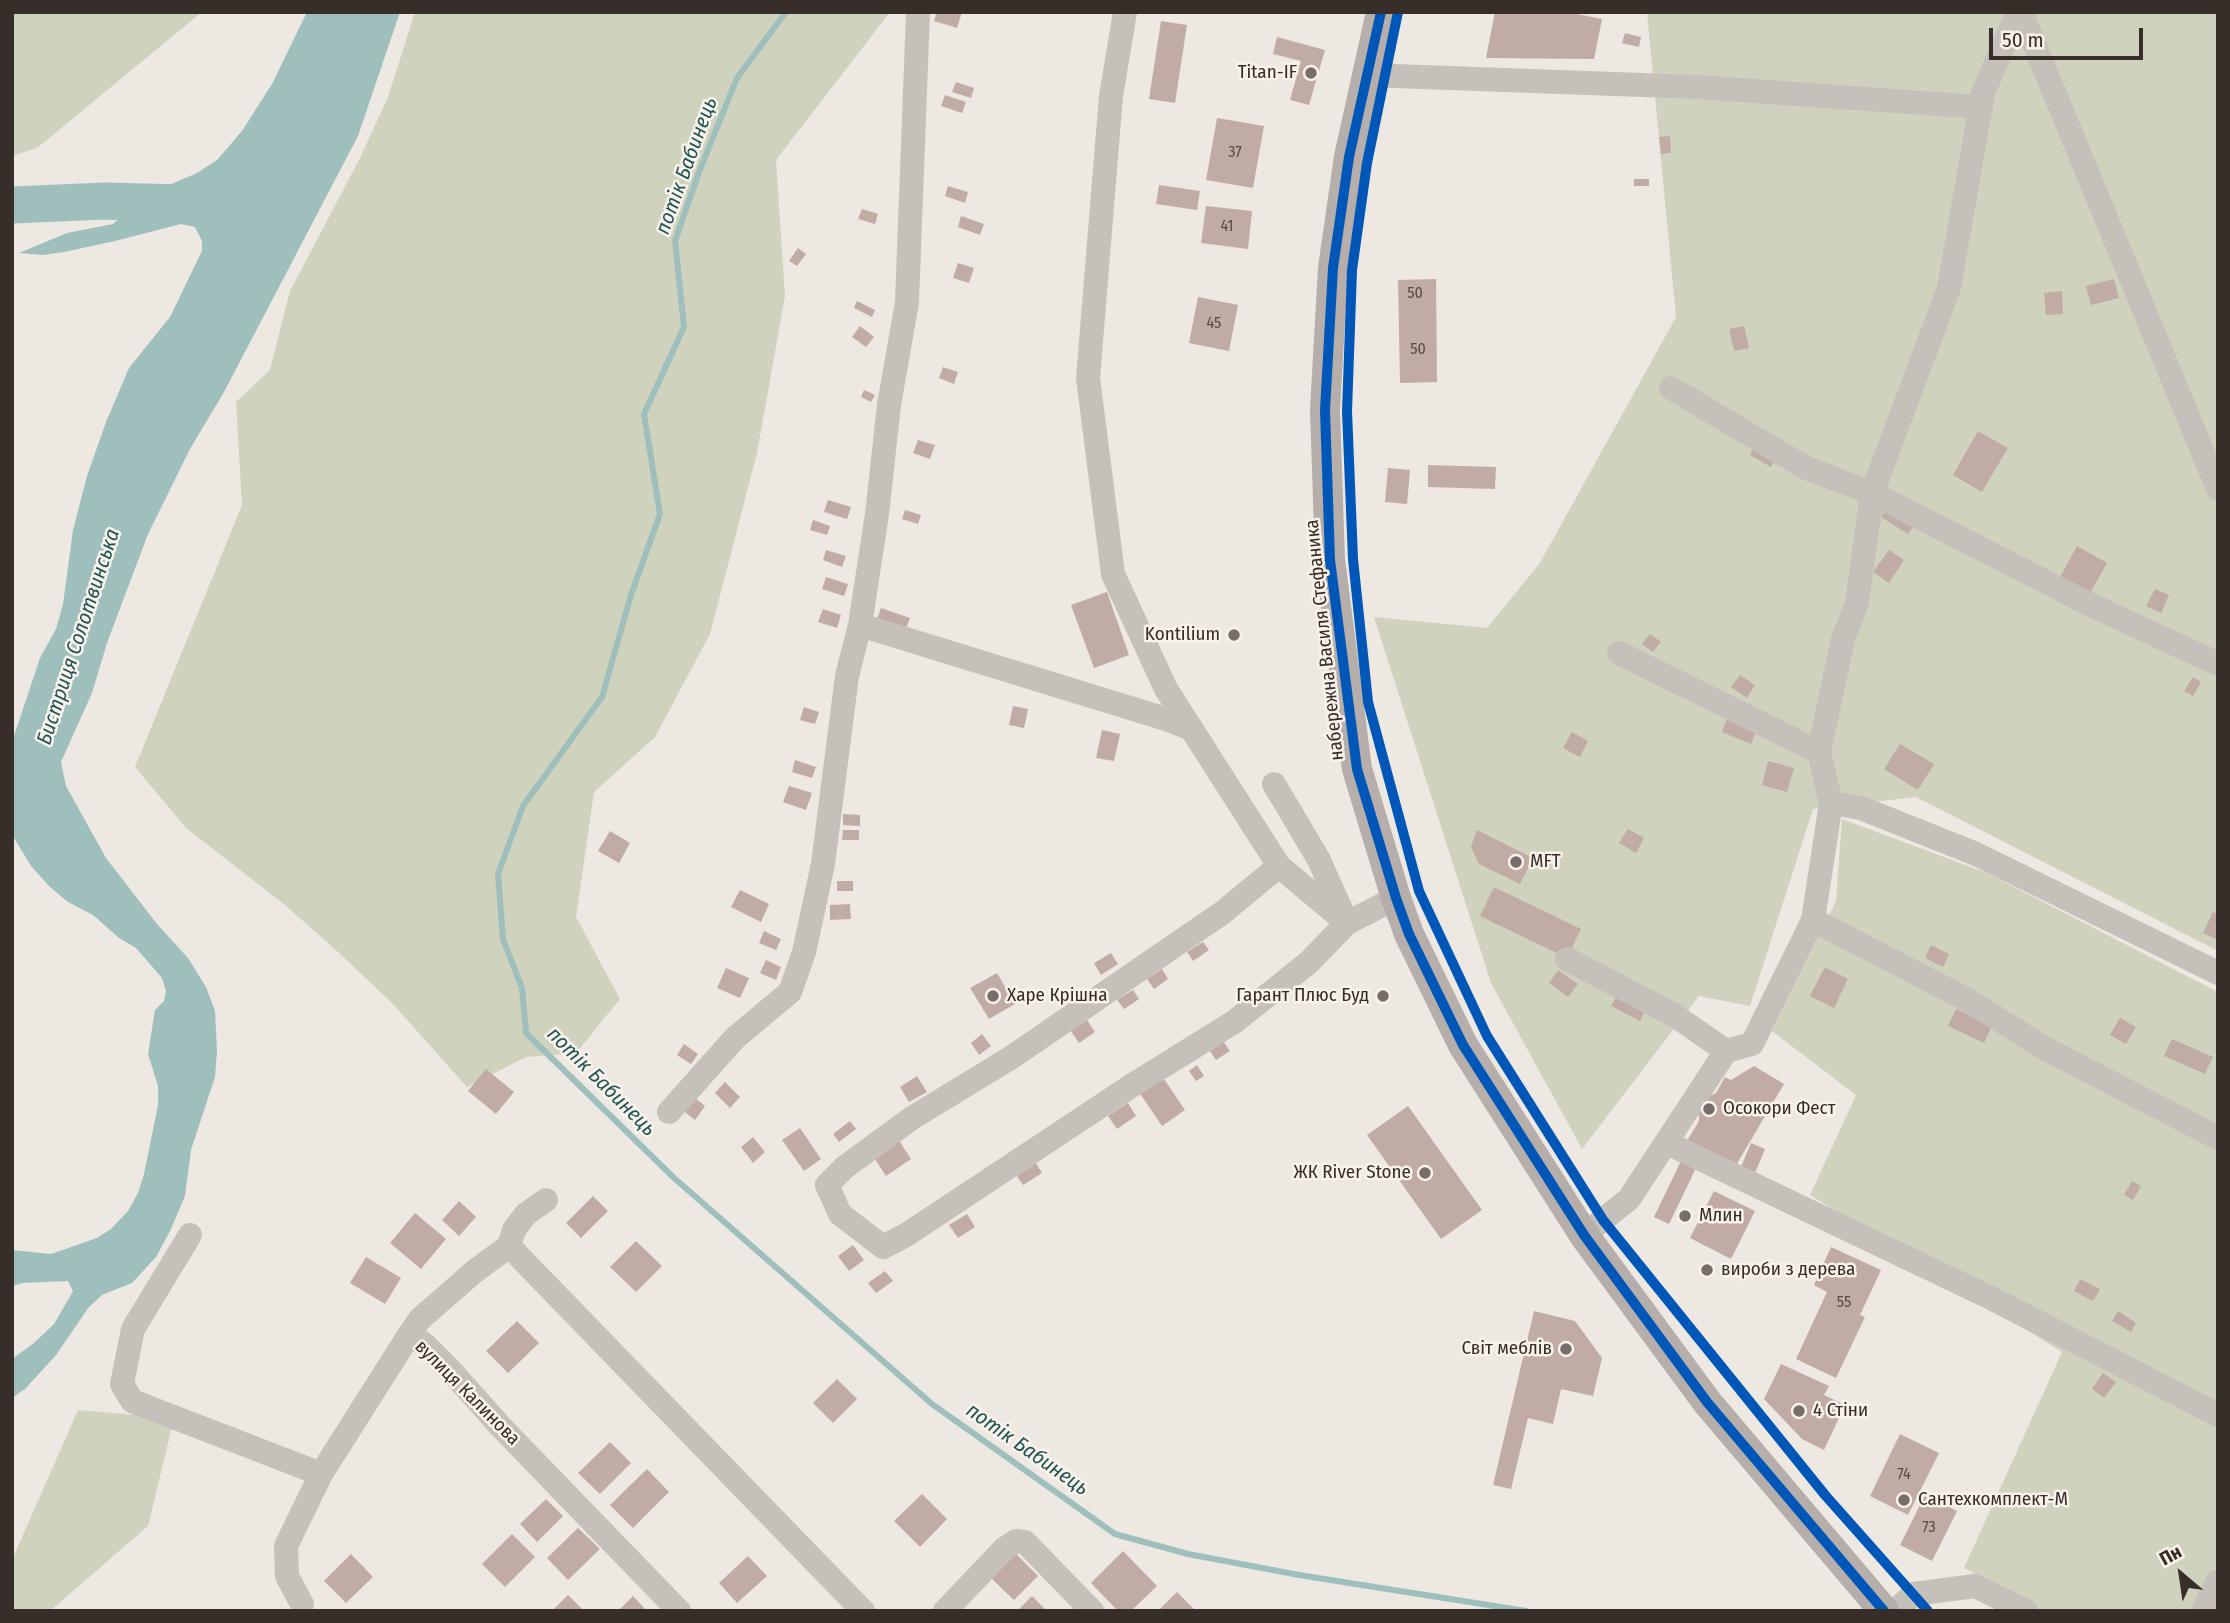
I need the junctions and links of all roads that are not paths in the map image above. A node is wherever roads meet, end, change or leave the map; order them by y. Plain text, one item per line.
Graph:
1 (918, 12) edge
2 (1125, 12) edge
3 (1381, 12) edge
4 (2020, 12) edge
5 (1367, 75) junction
6 (1981, 107) junction
7 (1671, 388) dead end
8 (2218, 489) edge
9 (1872, 493) junction
10 (860, 625) junction
11 (1619, 653) dead end
12 (2218, 664) edge
13 (1192, 729) junction
14 (1819, 752) junction
15 (1274, 784) dead end
16 (1831, 803) junction
17 (1279, 866) junction
18 (1396, 898) junction
19 (1813, 920) junction
20 (1346, 923) junction
21 (1567, 959) dead end
22 (2218, 973) edge
23 (1726, 1051) junction
24 (669, 1112) dead end
25 (2218, 1138) edge
26 (1667, 1143) junction
27 (546, 1200) dead end
28 (190, 1235) dead end
29 (1584, 1236) junction
30 (509, 1246) junction
31 (409, 1335) junction
32 (2218, 1415) edge
33 (321, 1474) junction
34 (2218, 1581) edge
35 (298, 1609) edge
36 (679, 1611) edge
37 (863, 1611) edge
38 (945, 1611) edge
39 (1092, 1611) edge
40 (1884, 1611) edge
41 (1895, 1611) edge
42 (2026, 1611) edge
43 (2203, 1611) edge

1 - 10 street
2 - 13 street
3 - 5 main road, набережна Василя Стефаника
4 - 6 street
4 - 8 street
5 - 6 street
5 - 18 main road, набережна Василя Стефаника
6 - 9 street
7 - 9 street
9 - 12 street
9 - 14 street
10 - 13 street
10 - 24 street
11 - 14 street
13 - 17 street
14 - 16 street
15 - 20 street
16 - 19 street
16 - 22 street
17 - 20 street
17 - 20 street
18 - 20 street
18 - 29 main road, набережна Василя Стефаника
19 - 23 street
19 - 25 street
21 - 23 street
23 - 26 street
26 - 29 street
26 - 32 street
27 - 30 street
28 - 33 street
29 - 40 main road, набережна Василя Стефаника
30 - 31 street
30 - 37 street
31 - 33 street, вулиця Калинова
31 - 36 street, вулиця Калинова
33 - 35 street, вулиця Калинова
34 - 43 street
38 - 39 street
41 - 42 street

